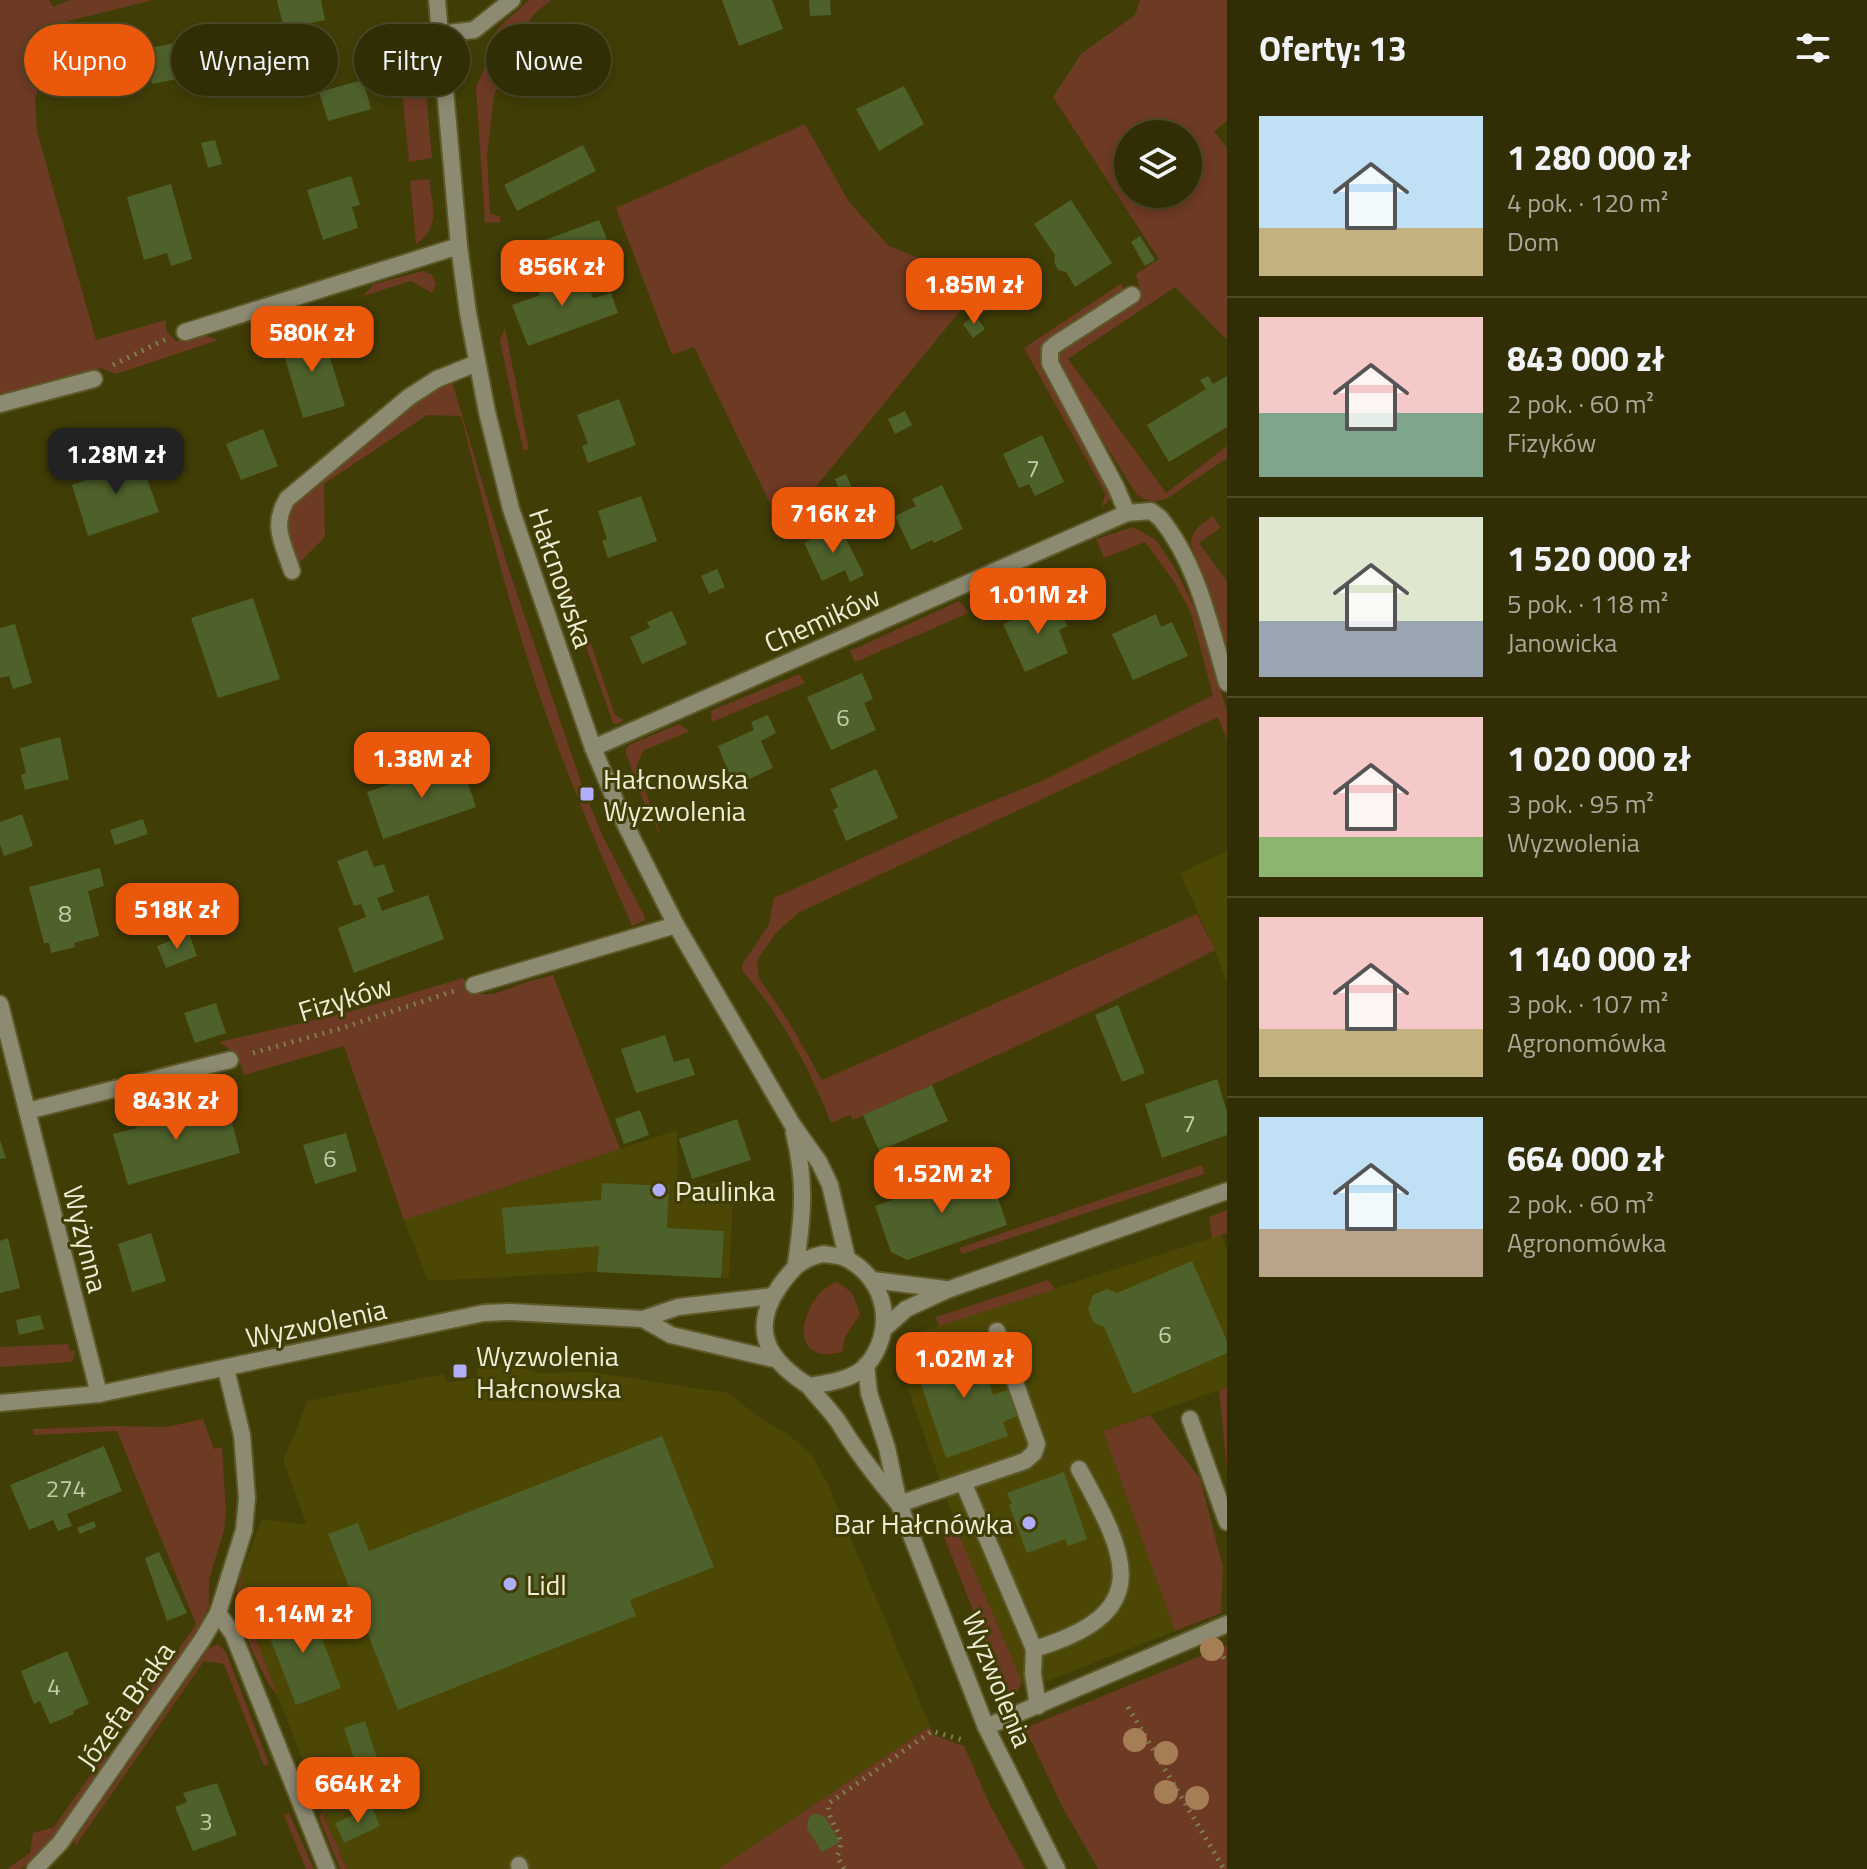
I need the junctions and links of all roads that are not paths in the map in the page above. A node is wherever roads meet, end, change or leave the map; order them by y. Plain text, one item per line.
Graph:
1 (437, 0) edge
2 (512, 0) edge
3 (439, 24) edge
4 (470, 30) edge
5 (446, 96) edge
6 (459, 246) junction
7 (1132, 295) dead end
8 (185, 332) road end
9 (477, 363) junction
10 (94, 379) road end
11 (0, 404) edge
12 (1127, 513) junction
13 (292, 571) dead end
14 (1227, 683) edge
15 (593, 748) junction
16 (676, 925) junction
17 (474, 985) road end
18 (0, 1004) edge
19 (230, 1060) road end
20 (27, 1111) junction
21 (792, 1124) junction
22 (1227, 1191) edge
23 (847, 1258) junction
24 (796, 1263) junction
25 (872, 1280) junction
26 (947, 1290) junction
27 (773, 1296) junction
28 (643, 1319) junction
29 (885, 1328) junction
30 (997, 1331) dead end
31 (774, 1359) junction
32 (866, 1365) junction
33 (226, 1369) junction
34 (809, 1386) junction
35 (99, 1394) junction
36 (0, 1403) edge
37 (1190, 1419) dead end
38 (1079, 1469) dead end
39 (963, 1482) junction
40 (899, 1504) junction
41 (1227, 1522) edge
42 (218, 1613) junction
43 (1227, 1624) edge
44 (1034, 1649) junction
45 (1038, 1706) junction
46 (986, 1727) junction
47 (35, 1869) edge
48 (327, 1869) edge
49 (1057, 1869) edge

1 - 3 street, Hałcnowska
2 - 4 street
5 - 6 street, Hałcnowska
6 - 8 street
6 - 9 street, Hałcnowska
7 - 12 street
9 - 13 street
9 - 15 street, Hałcnowska
10 - 11 street
12 - 14 street
12 - 15 street, Chemików
15 - 16 street, Hałcnowska
16 - 17 street
16 - 21 street, Hałcnowska
18 - 20 street, Wyżynna
19 - 20 street
20 - 35 street, Wyżynna
21 - 23 street, Hałcnowska
21 - 24 street, Hałcnowska
22 - 26 street
23 - 24 street
23 - 25 street
24 - 27 street
25 - 26 street
25 - 29 street
26 - 29 street
27 - 28 street, Wyzwolenia
27 - 31 street
28 - 31 street, Wyzwolenia
28 - 33 street, Wyzwolenia
29 - 32 street
30 - 39 street
31 - 34 street
32 - 34 street
32 - 40 street, Wyzwolenia
33 - 35 street, Wyzwolenia
33 - 42 street, Józefa Braka
34 - 40 street, Wyzwolenia
35 - 36 street, Wyzwolenia
37 - 41 street
38 - 44 street
39 - 40 street
39 - 44 street
40 - 46 street, Wyzwolenia
42 - 47 street, Józefa Braka
42 - 48 street
43 - 45 street
44 - 45 street
45 - 46 street
46 - 49 street, Wyzwolenia

